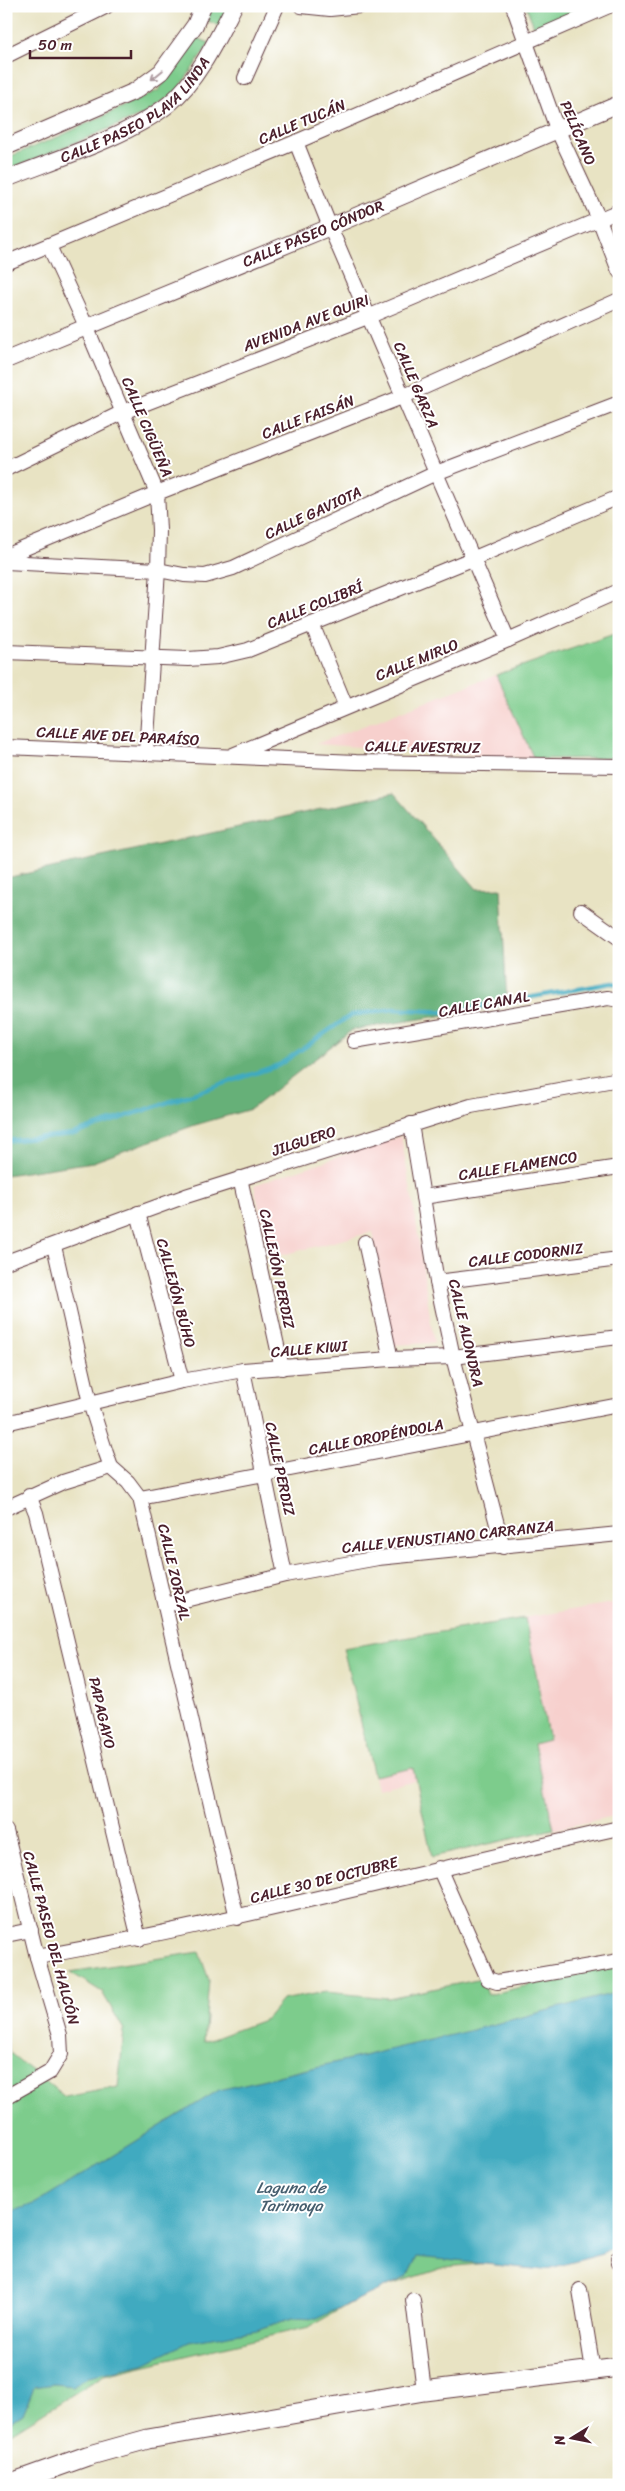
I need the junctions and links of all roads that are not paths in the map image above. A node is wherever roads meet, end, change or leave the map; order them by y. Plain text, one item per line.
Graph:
1 (107, 6) edge
2 (203, 6) edge
3 (234, 6) edge
4 (277, 6) edge
5 (301, 6) edge
6 (360, 6) edge
7 (513, 6) edge
8 (609, 6) edge
9 (195, 25) junction
10 (219, 36) junction
11 (526, 43) junction
12 (6, 56) edge
13 (246, 78) dead end
14 (619, 104) edge
15 (557, 129) junction
16 (296, 142) junction
17 (6, 147) edge
18 (6, 179) edge
19 (619, 211) edge
20 (599, 219) junction
21 (330, 227) junction
22 (49, 246) junction
23 (6, 263) edge
24 (619, 271) edge
25 (619, 300) edge
26 (370, 316) junction
27 (86, 326) junction
28 (6, 360) edge
29 (402, 397) junction
30 (619, 403) edge
31 (122, 412) junction
32 (6, 469) edge
33 (436, 473) junction
34 (157, 493) junction
35 (619, 497) edge
36 (6, 556) edge
37 (472, 559) junction
38 (6, 562) edge
39 (158, 570) junction
40 (619, 591) edge
41 (312, 624) junction
42 (508, 640) junction
43 (6, 652) edge
44 (153, 657) junction
45 (346, 707) junction
46 (6, 747) edge
47 (146, 753) junction
48 (228, 757) junction
49 (619, 766) edge
50 (581, 911) dead end
51 (619, 938) edge
52 (619, 1000) edge
53 (354, 1041) dead end
54 (619, 1079) edge
55 (411, 1124) junction
56 (619, 1167) edge
57 (240, 1178) junction
58 (423, 1197) junction
59 (138, 1213) junction
60 (365, 1242) dead end
61 (54, 1246) junction
62 (619, 1259) edge
63 (6, 1262) edge
64 (437, 1282) junction
65 (619, 1337) edge
66 (391, 1358) junction
67 (453, 1358) junction
68 (282, 1368) junction
69 (243, 1370) junction
70 (182, 1381) junction
71 (90, 1403) junction
72 (619, 1405) edge
73 (6, 1423) edge
74 (474, 1434) junction
75 (111, 1467) junction
76 (264, 1476) junction
77 (29, 1496) junction
78 (140, 1498) junction
79 (6, 1508) edge
80 (619, 1534) edge
81 (503, 1547) junction
82 (285, 1575) junction
83 (165, 1605) junction
84 (619, 1828) edge
85 (6, 1831) edge
86 (439, 1868) junction
87 (237, 1918) junction
88 (31, 1930) junction
89 (6, 1935) edge
90 (139, 1939) junction
91 (37, 1957) junction
92 (619, 1961) edge
93 (6, 2097) edge
94 (580, 2290) dead end
95 (413, 2300) dead end
96 (619, 2367) edge
97 (593, 2370) junction
98 (424, 2391) junction
99 (6, 2485) edge

1 - 12 street
2 - 9 street, CALLE PASEO PLAYA LINDA
3 - 10 street, CALLE PASEO PLAYA LINDA
4 - 13 street
5 - 6 street
7 - 11 street, PELÍCANO
8 - 11 street, CALLE TUCÁN
9 - 10 street
9 -> 17 street, CALLE PASEO PLAYA LINDA
10 - 18 street, CALLE PASEO PLAYA LINDA
11 - 15 street, PELÍCANO
11 - 16 street, CALLE TUCÁN
14 - 15 street, CALLE PASEO CÓNDOR
15 - 20 street, PELÍCANO
15 - 21 street, CALLE PASEO CÓNDOR
16 - 21 street, CALLE GARZA
16 - 22 street, CALLE TUCÁN
19 - 20 street, AVENIDA AVE QUIRI
20 - 24 street, PELÍCANO
20 - 26 street, AVENIDA AVE QUIRI
21 - 26 street, CALLE GARZA
21 - 27 street, CALLE PASEO CÓNDOR
22 - 23 street, CALLE TUCÁN
22 - 27 street, CALLE CIGÜEÑA
25 - 29 street, CALLE FAISÁN
26 - 29 street, CALLE GARZA
26 - 31 street, AVENIDA AVE QUIRI
27 - 28 street, CALLE PASEO CÓNDOR
27 - 31 street, CALLE CIGÜEÑA
29 - 33 street, CALLE GARZA
29 - 34 street, CALLE FAISÁN
30 - 33 street, CALLE GAVIOTA
31 - 32 street, AVENIDA AVE QUIRI
31 - 34 street, CALLE CIGÜEÑA
33 - 37 street, CALLE GARZA
33 - 39 street, CALLE GAVIOTA
34 - 36 street, CALLE FAISÁN
34 - 39 street, CALLE CIGÜEÑA
35 - 37 street, CALLE COLIBRÍ
37 - 41 street, CALLE COLIBRÍ
37 - 42 street, CALLE GARZA
38 - 39 street, CALLE GAVIOTA
39 - 44 street, CALLE CIGÜEÑA
40 - 42 street, CALLE MIRLO
41 - 44 street, CALLE COLIBRÍ
41 - 45 street
42 - 45 street, CALLE MIRLO
43 - 44 street, CALLE COLIBRÍ
44 - 47 street, CALLE CIGÜEÑA
45 - 48 street, CALLE MIRLO
46 - 47 street, CALLE AVE DEL PARAÍSO
47 - 48 street, CALLE AVE DEL PARAÍSO
48 - 49 street, CALLE AVESTRUZ
50 - 51 street
52 - 53 street, CALLE CANAL
54 - 55 street, JILGUERO
55 - 57 street, JILGUERO
55 - 58 street, CALLE ALONDRA
56 - 58 street, CALLE FLAMENCO
57 - 59 street, JILGUERO
57 - 68 street, CALLEJÓN PERDIZ
58 - 64 street, CALLE ALONDRA
59 - 61 street, JILGUERO
59 - 70 street, CALLEJÓN BÚHO
60 - 66 street
61 - 63 street, JILGUERO
61 - 71 street, CALLE ZORZAL
62 - 64 street, CALLE CODORNIZ
64 - 67 street, CALLE ALONDRA
65 - 67 street, CALLE KIWI
66 - 67 street, CALLE KIWI
66 - 68 street, CALLE KIWI
67 - 74 street, CALLE ALONDRA
68 - 69 street, CALLE KIWI
69 - 70 street, CALLE KIWI
69 - 76 street, CALLE PERDIZ
70 - 71 street, CALLE KIWI
71 - 73 street, CALLE KIWI
71 - 75 street, CALLE ZORZAL
72 - 74 street, CALLE OROPÉNDOLA
74 - 76 street, CALLE OROPÉNDOLA
74 - 81 street, CALLE ALONDRA
75 - 77 street
75 - 78 street, CALLE ZORZAL
76 - 78 street, CALLE OROPÉNDOLA
76 - 82 street, CALLE PERDIZ
77 - 79 street
77 - 90 street, PAPAGAYO
78 - 83 street, CALLE ZORZAL
80 - 81 street, CALLE VENUSTIANO CARRANZA
81 - 82 street, CALLE VENUSTIANO CARRANZA
82 - 83 street, CALLE VENUSTIANO CARRANZA
83 - 87 street, CALLE ZORZAL
84 - 86 street, CALLE 30 DE OCTUBRE
85 - 88 street, CALLE PASEO DEL HALCÓN
86 - 87 street, CALLE 30 DE OCTUBRE
86 - 92 street
87 - 90 street, CALLE 30 DE OCTUBRE
88 - 89 street
88 - 91 street, CALLE PASEO DEL HALCÓN
90 - 91 street, CALLE 30 DE OCTUBRE
91 - 93 street, CALLE PASEO DEL HALCÓN
94 - 97 street
95 - 98 street
96 - 97 main road
97 - 98 main road
98 - 99 main road

